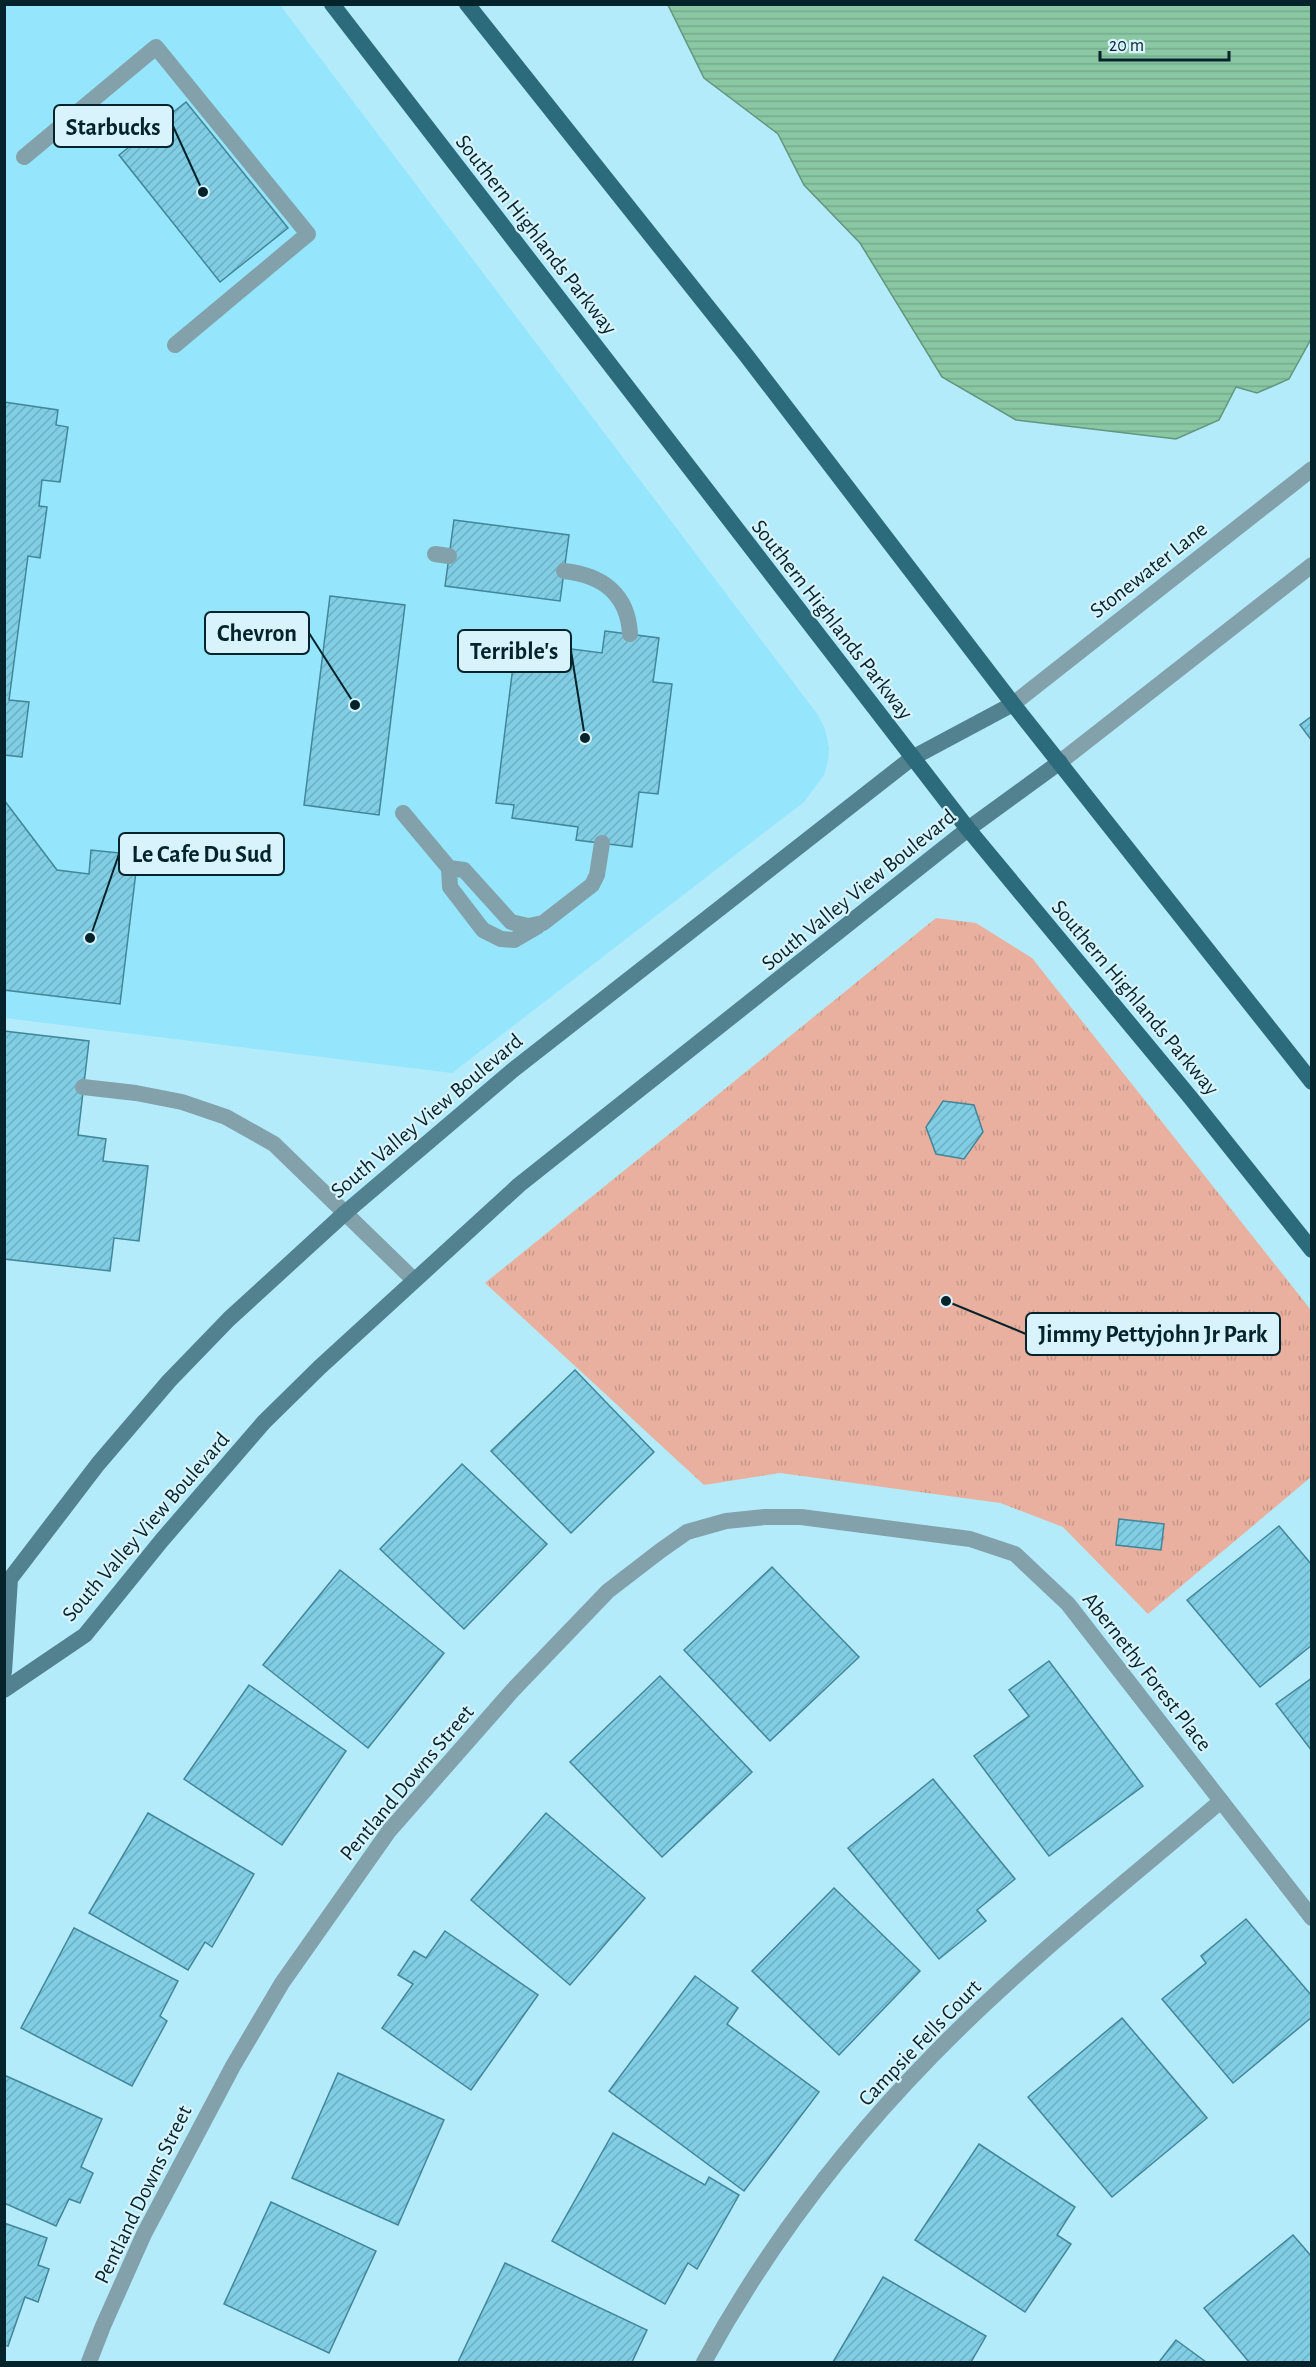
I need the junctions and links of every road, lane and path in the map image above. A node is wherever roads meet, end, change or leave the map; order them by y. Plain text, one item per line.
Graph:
1 (332, 4) edge
2 (467, 4) edge
3 (24, 157) dead end
4 (175, 345) dead end
5 (1311, 469) edge
6 (1311, 565) edge
7 (564, 571) dead end
8 (630, 634) dead end
9 (1013, 704) junction
10 (912, 758) junction
11 (1060, 762) junction
12 (403, 813) dead end
13 (968, 829) junction
14 (602, 843) dead end
15 (449, 868) junction
16 (543, 923) junction
17 (1311, 1082) edge
18 (84, 1087) dead end
19 (346, 1212) junction
20 (1311, 1250) edge
21 (414, 1280) junction
22 (898, 1529) joint
23 (4, 1672) edge
24 (4, 1690) edge
25 (1221, 1801) junction
26 (1311, 1918) edge
27 (89, 2362) edge
28 (704, 2362) edge

1 - 10 main road, Southern Highlands Parkway
2 - 9 main road
3 - 4 street
5 - 9 street, Stonewater Lane
6 - 11 street
7 - 8 street
9 - 10 main road, South Valley View Boulevard
9 - 11 main road
10 - 13 main road, Southern Highlands Parkway
10 - 19 main road, South Valley View Boulevard
11 - 13 main road, South Valley View Boulevard
11 - 17 main road
12 - 15 street
13 - 20 main road, Southern Highlands Parkway
13 - 21 main road, South Valley View Boulevard
14 - 16 street
15 - 16 street
15 - 16 street
18 - 19 street
19 - 21 street
19 - 23 main road, South Valley View Boulevard
21 - 24 main road, South Valley View Boulevard
22 - 25 street, Abernethy Forest Place
22 - 27 street, Pentland Downs Street
25 - 26 street, Abernethy Forest Place
25 - 28 street, Campsie Fells Court

